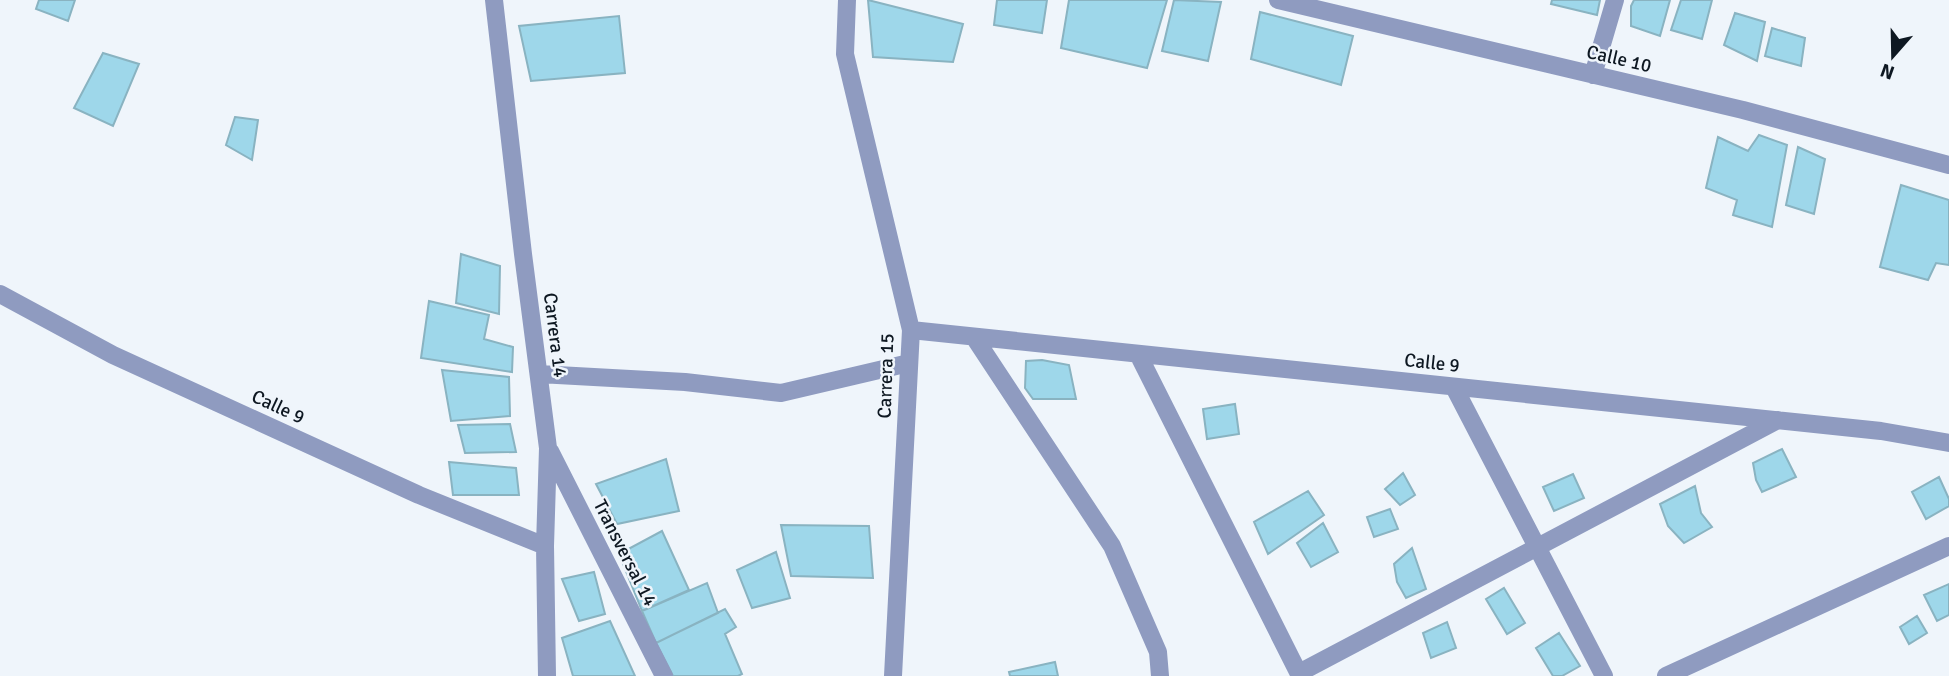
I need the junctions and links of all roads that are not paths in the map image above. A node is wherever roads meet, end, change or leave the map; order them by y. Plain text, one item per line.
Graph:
1 (494, 0) edge
2 (847, 0) edge
3 (1278, 0) edge
4 (1615, 0) edge
5 (1593, 75) junction
6 (1949, 165) edge
7 (0, 293) edge
8 (911, 330) junction
9 (974, 337) junction
10 (1138, 354) junction
11 (909, 363) junction
12 (539, 374) junction
13 (1454, 387) junction
14 (1778, 420) junction
15 (1949, 443) edge
16 (548, 448) junction
17 (1949, 546) edge
18 (545, 547) junction
19 (1537, 547) junction
20 (1299, 675) edge
21 (547, 676) edge
22 (664, 676) edge
23 (893, 676) edge
24 (1160, 676) edge
25 (1604, 676) edge
26 (1666, 676) edge

1 - 12 street, Carrera 14
2 - 8 street, Carrera 15
3 - 5 street, Calle 10
4 - 5 street
5 - 6 street, Calle 10
7 - 18 street, Calle 9
8 - 9 street, Calle 9
8 - 11 street, Carrera 15
9 - 10 street, Calle 9
9 - 24 street
10 - 13 street, Calle 9
10 - 20 street
11 - 12 street
11 - 23 street, Carrera 15
12 - 16 street, Carrera 14
13 - 14 street, Calle 9
13 - 19 street
14 - 15 street, Calle 9
14 - 19 street
16 - 18 street, Carrera 14
16 - 22 street, Transversal 14
17 - 26 street
18 - 21 street, Carrera 14
19 - 20 street
19 - 25 street

